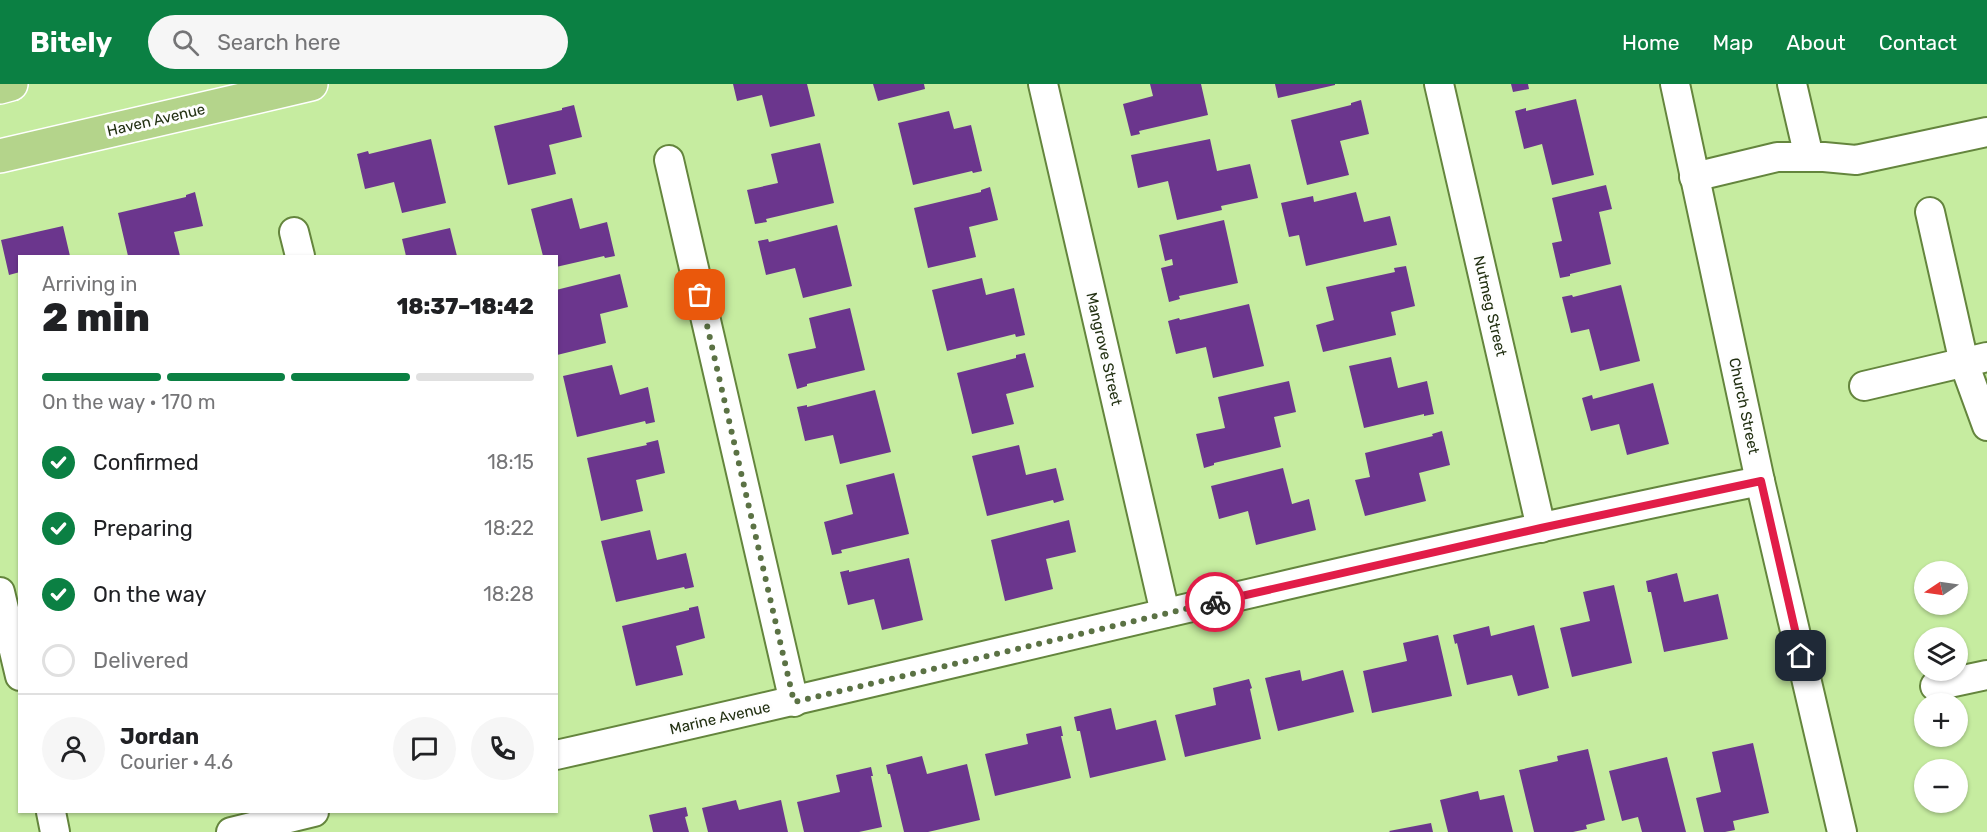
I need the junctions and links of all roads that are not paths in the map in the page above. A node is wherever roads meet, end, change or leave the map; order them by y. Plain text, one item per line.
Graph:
1 (11, 84) edge
2 (311, 84) edge
3 (1043, 84) edge
4 (1439, 84) edge
5 (1675, 84) edge
6 (1792, 84) edge
7 (0, 87) edge
8 (1987, 132) edge
9 (0, 156) edge
10 (1809, 157) junction
11 (669, 160) dead end
12 (1694, 177) junction
13 (1930, 212) dead end
14 (1976, 360) edge
15 (1864, 386) dead end
16 (1987, 426) edge
17 (1761, 481) junction
18 (1541, 528) junction
19 (0, 592) edge
20 (1166, 613) junction
21 (18, 668) edge
22 (1987, 675) edge
23 (1935, 686) dead end
24 (794, 702) junction
25 (558, 755) edge
26 (51, 813) edge
27 (310, 813) edge
28 (55, 832) edge
29 (231, 832) edge
30 (1842, 832) edge

1 - 7 main road
2 - 9 main road, Haven Avenue
3 - 20 street, Mangrove Street
4 - 18 street, Nutmeg Street
5 - 12 street, Church Street
6 - 10 street
8 - 10 street
10 - 12 street
11 - 24 street
12 - 17 street, Church Street
13 - 14 street
14 - 15 street
14 - 16 street
17 - 18 street, Marine Avenue
17 - 30 street, Church Street
18 - 20 street, Marine Avenue
19 - 21 street
20 - 24 street, Marine Avenue
22 - 23 street
24 - 25 street, Marine Avenue
26 - 28 street
27 - 29 street

